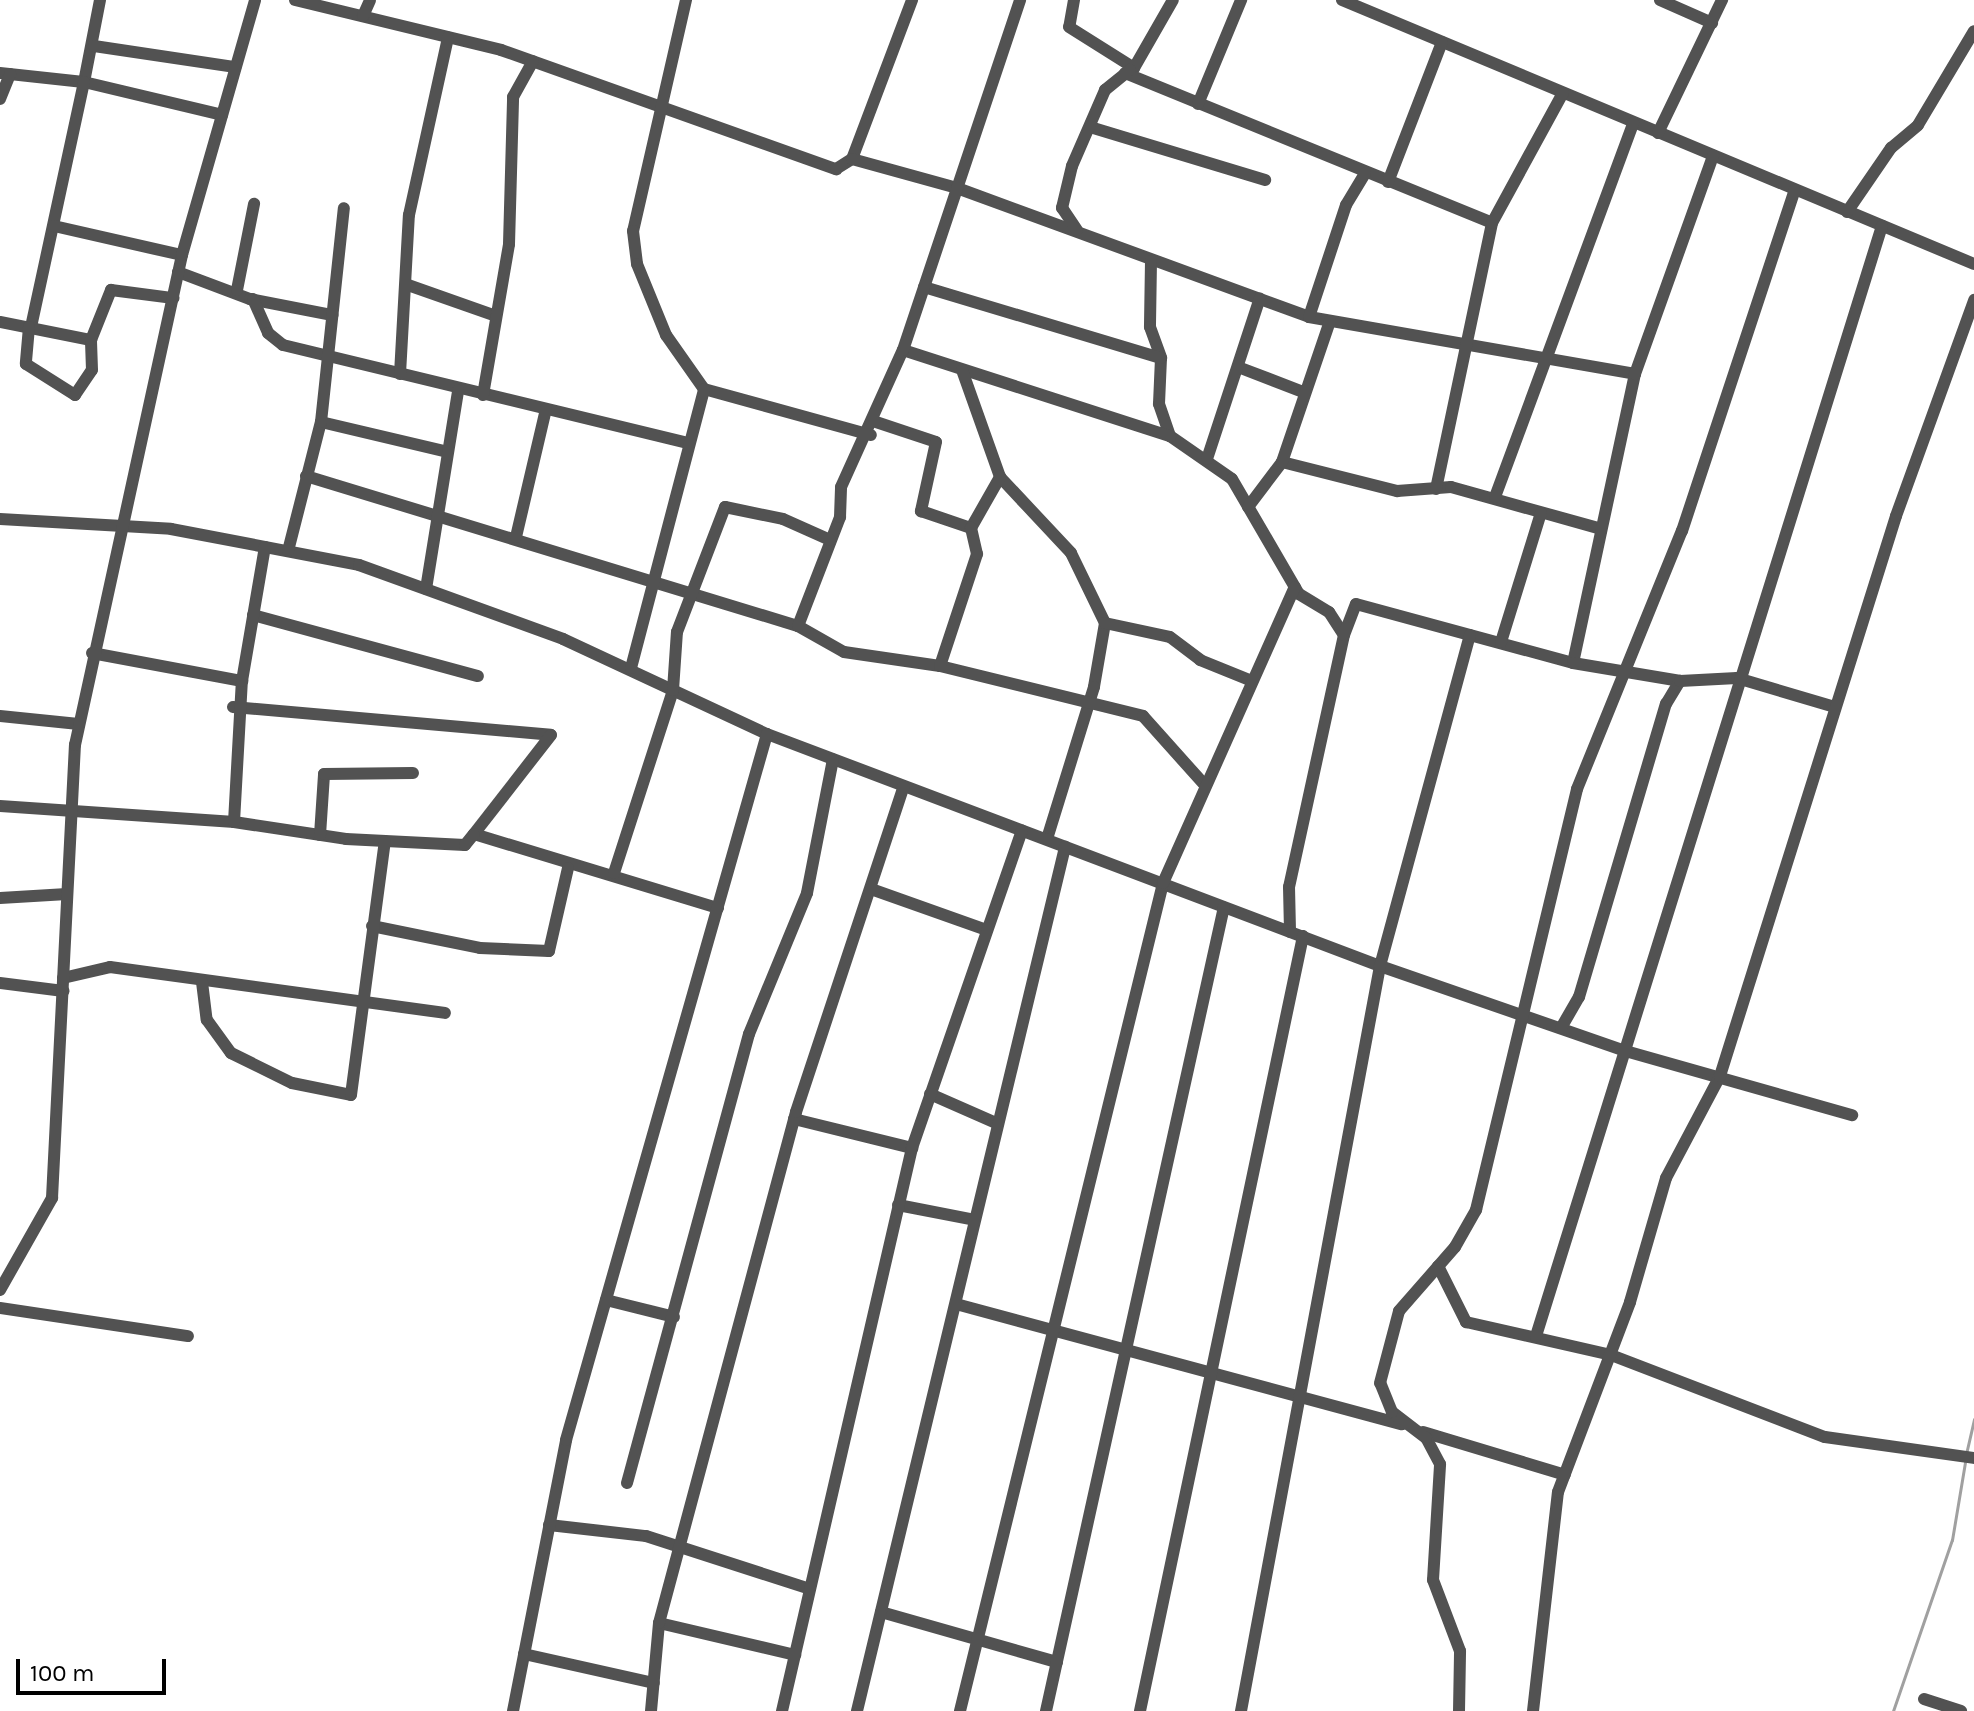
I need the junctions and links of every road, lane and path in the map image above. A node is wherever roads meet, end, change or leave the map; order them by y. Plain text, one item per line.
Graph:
1 (100, 0) edge
2 (253, 0) edge
3 (295, 0) edge
4 (370, 0) edge
5 (686, 0) edge
6 (912, 0) edge
7 (1020, 0) edge
8 (1074, 0) edge
9 (1173, 0) edge
10 (1241, 0) edge
11 (1342, 0) edge
12 (1660, 0) edge
13 (1722, 0) edge
14 (363, 16) junction
15 (1712, 23) junction
16 (1974, 31) edge
17 (448, 37) junction
18 (1442, 42) junction
19 (94, 46) junction
20 (533, 61) junction
21 (235, 67) junction
22 (1129, 71) junction
23 (5, 73) edge
24 (84, 82) junction
25 (1563, 93) junction
26 (0, 99) edge
27 (1198, 104) junction
28 (658, 107) junction
29 (222, 115) junction
30 (1633, 123) junction
31 (1090, 127) junction
32 (1658, 133) junction
33 (1713, 156) junction
34 (852, 159) junction
35 (1365, 173) junction
36 (1265, 180) dead end
37 (1388, 182) junction
38 (957, 188) junction
39 (1795, 190) junction
40 (254, 204) dead end
41 (344, 208) dead end
42 (1847, 212) junction
43 (1492, 223) junction
44 (54, 226) junction
45 (1882, 226) junction
46 (1077, 230) junction
47 (182, 255) junction
48 (1151, 261) junction
49 (1974, 264) edge
50 (178, 272) junction
51 (408, 285) junction
52 (924, 287) junction
53 (237, 290) junction
54 (173, 298) junction
55 (1260, 298) junction
56 (253, 299) junction
57 (1974, 300) edge
58 (332, 315) junction
59 (496, 316) junction
60 (1309, 317) junction
61 (1330, 321) junction
62 (0, 322) edge
63 (30, 327) junction
64 (91, 340) junction
65 (1463, 343) junction
66 (903, 350) junction
67 (330, 357) junction
68 (1161, 358) junction
69 (1552, 359) junction
70 (1238, 367) junction
71 (962, 370) junction
72 (400, 374) junction
73 (1635, 374) junction
74 (704, 389) junction
75 (458, 391) junction
76 (1303, 392) junction
77 (483, 395) junction
78 (546, 409) junction
79 (321, 422) junction
80 (876, 422) junction
81 (871, 435) junction
82 (1170, 436) junction
83 (687, 443) junction
84 (448, 452) junction
85 (1207, 459) junction
86 (1282, 462) junction
87 (306, 476) junction
88 (1000, 477) junction
89 (1436, 489) junction
90 (1495, 497) junction
91 (1248, 507) junction
92 (1541, 513) junction
93 (438, 517) junction
94 (0, 519) edge
95 (123, 524) junction
96 (971, 528) junction
97 (1598, 528) junction
98 (516, 537) junction
99 (830, 540) junction
100 (265, 547) junction
101 (288, 551) junction
102 (653, 581) junction
103 (1295, 587) junction
104 (426, 589) junction
105 (695, 594) junction
106 (253, 615) junction
107 (1105, 623) junction
108 (798, 626) junction
109 (1344, 635) junction
110 (1470, 635) junction
111 (1501, 642) junction
112 (92, 653) junction
113 (1573, 663) junction
114 (940, 666) junction
115 (631, 668) junction
116 (1625, 672) junction
117 (478, 676) dead end
118 (1737, 678) junction
119 (242, 681) junction
120 (1252, 681) junction
121 (1680, 681) junction
122 (673, 690) junction
123 (1089, 698) junction
124 (237, 707) junction
125 (1835, 707) junction
126 (0, 716) edge
127 (79, 724) junction
128 (767, 734) junction
129 (833, 759) junction
130 (413, 773) dead end
131 (1203, 783) junction
132 (904, 786) junction
133 (0, 806) edge
134 (71, 813) junction
135 (234, 822) junction
136 (1022, 830) junction
137 (474, 834) junction
138 (320, 835) junction
139 (1047, 839) junction
140 (385, 841) junction
141 (1065, 847) junction
142 (568, 868) junction
143 (614, 873) junction
144 (1163, 883) junction
145 (871, 889) junction
146 (67, 894) junction
147 (0, 898) edge
148 (1224, 907) junction
149 (718, 908) junction
150 (372, 926) junction
151 (987, 930) junction
152 (1296, 934) junction
153 (1380, 966) junction
154 (202, 982) junction
155 (0, 983) edge
156 (63, 984) junction
157 (368, 1002) junction
158 (445, 1013) dead end
159 (1523, 1015) junction
160 (1561, 1028) junction
161 (1629, 1052) junction
162 (1720, 1076) junction
163 (930, 1094) junction
164 (1852, 1115) dead end
165 (794, 1119) junction
166 (998, 1124) junction
167 (912, 1148) junction
168 (898, 1205) junction
169 (975, 1220) junction
170 (1438, 1266) junction
171 (0, 1290) edge
172 (606, 1300) junction
173 (956, 1304) junction
174 (0, 1308) edge
175 (674, 1317) junction
176 (1050, 1334) junction
177 (188, 1336) dead end
178 (1536, 1336) junction
179 (1125, 1353) junction
180 (1611, 1355) junction
181 (1210, 1375) junction
182 (1299, 1398) junction
183 (1403, 1425) junction
184 (1974, 1458) edge
185 (1565, 1475) junction
186 (627, 1483) dead end
187 (549, 1525) junction
188 (680, 1547) junction
189 (810, 1589) junction
190 (881, 1612) junction
191 (659, 1623) junction
192 (977, 1642) junction
193 (524, 1654) junction
194 (795, 1655) junction
195 (1057, 1662) junction
196 (654, 1683) junction
197 (1924, 1699) dead end
198 (513, 1711) edge
199 (651, 1711) edge
200 (782, 1711) edge
201 (857, 1711) edge
202 (960, 1711) edge
203 (1046, 1711) edge
204 (1140, 1711) edge
205 (1241, 1711) edge
206 (1459, 1711) edge
207 (1533, 1711) edge
208 (1961, 1711) edge

1 - 19 street
2 - 21 street
3 - 14 street
4 - 14 street
5 - 28 street
6 - 34 street
7 - 38 street
8 - 22 street
9 - 22 street
10 - 27 street
11 - 18 street
12 - 15 street
13 - 15 street
14 - 17 street
15 - 32 street
16 - 42 street
17 - 20 street
17 - 51 street
18 - 25 street
18 - 37 street
19 - 21 street
19 - 24 street
20 - 28 street
20 - 59 street
21 - 29 street
22 - 27 street
22 - 31 street
23 - 24 street
23 - 26 street
24 - 29 street
24 - 44 street
25 - 30 street
25 - 43 street
27 - 35 street
28 - 34 street
28 - 74 street
29 - 47 street
30 - 32 street
30 - 69 street
31 - 36 street
31 - 46 street
32 - 33 street
33 - 39 street
33 - 73 street
34 - 38 street
35 - 37 street
35 - 60 street
37 - 43 street
38 - 46 street
38 - 52 street
39 - 42 street
39 - 116 street
40 - 53 street
41 - 58 street
42 - 45 street
43 - 65 street
44 - 47 street
44 - 63 street
45 - 49 street
45 - 118 street
46 - 48 street
47 - 50 street
48 - 55 street
48 - 68 street
50 - 53 street
50 - 54 street
51 - 59 street
51 - 72 street
52 - 66 street
52 - 68 street
53 - 56 street
54 - 64 street
54 - 95 street
55 - 60 street
55 - 70 street
56 - 58 street
56 - 67 street
57 - 125 street
58 - 67 street
59 - 77 street
60 - 61 street
61 - 65 street
61 - 76 street
62 - 63 street
63 - 64 street
63 - 64 street
65 - 69 street
65 - 89 street
66 - 71 street
66 - 80 street
67 - 72 street
67 - 79 street
68 - 82 street
69 - 73 street
69 - 90 street
70 - 76 street
70 - 85 street
71 - 82 street
71 - 88 street
72 - 75 street
73 - 97 street
74 - 81 street
74 - 83 street
75 - 77 street
75 - 84 street
76 - 86 street
77 - 78 street
78 - 83 street
78 - 98 street
79 - 84 street
79 - 87 street
80 - 81 street
80 - 96 street
81 - 99 street
82 - 85 street
83 - 102 street
84 - 93 street
85 - 91 street
86 - 89 street
86 - 91 street
87 - 93 street
87 - 101 street
88 - 96 street
88 - 107 street
89 - 90 street
90 - 92 street
91 - 103 street
92 - 97 street
92 - 111 street
93 - 98 street
93 - 104 street
94 - 95 street
95 - 100 street
95 - 112 street
96 - 114 street
97 - 113 street
98 - 102 street
99 - 105 street
99 - 108 street
100 - 101 street
100 - 106 street
101 - 104 street
102 - 105 street
102 - 115 street
103 - 109 street
103 - 120 street
104 - 115 street
105 - 108 street
105 - 122 street
106 - 117 street
106 - 119 street
107 - 120 street
107 - 123 street
108 - 114 street
109 - 110 street
109 - 152 street
110 - 111 street
110 - 153 street
111 - 113 street
112 - 119 street
112 - 127 street
113 - 116 street
114 - 123 street
115 - 122 street
116 - 121 street
116 - 159 street
118 - 121 street
118 - 125 street
118 - 161 street
119 - 124 street
120 - 131 street
121 - 160 street
122 - 128 street
122 - 143 street
123 - 131 street
123 - 139 street
124 - 135 street
124 - 137 street
125 - 162 street
126 - 127 street
127 - 134 street
128 - 129 street
128 - 149 street
129 - 132 street
129 - 175 street
130 - 138 street
131 - 144 street
132 - 136 street
132 - 145 street
133 - 134 street
134 - 135 street
134 - 146 street
135 - 138 street
136 - 139 street
136 - 151 street
137 - 140 street
137 - 142 street
138 - 140 street
139 - 141 street
140 - 150 street
141 - 144 street
141 - 166 street
142 - 143 street
142 - 150 street
143 - 149 street
144 - 148 street
144 - 176 street
145 - 151 street
145 - 165 street
146 - 147 street
146 - 156 street
148 - 152 street
148 - 179 street
149 - 172 street
150 - 157 street
151 - 163 street
152 - 153 street
152 - 181 street
153 - 159 street
153 - 182 street
154 - 156 street
154 - 157 street
154 - 157 street
155 - 156 street
156 - 171 street
157 - 158 street
159 - 160 street
159 - 170 street
160 - 161 street
161 - 162 street
161 - 178 street
162 - 164 street
162 - 180 street
163 - 166 street
163 - 167 street
165 - 167 street
165 - 188 street
166 - 169 street
167 - 168 street
168 - 169 street
168 - 189 street
169 - 173 street
170 - 178 street
170 - 183 street
172 - 175 street
172 - 187 street
173 - 176 street
173 - 190 street
174 - 177 street
175 - 186 street
176 - 179 street
176 - 192 street
178 - 180 street
179 - 181 street
179 - 195 street
180 - 184 street
180 - 185 street
181 - 182 street
181 - 204 street
182 - 183 street
182 - 205 street
183 - 185 street
183 - 206 street
185 - 207 street
187 - 188 street
187 - 193 street
188 - 189 street
188 - 191 street
189 - 194 street
190 - 192 street
190 - 201 street
191 - 194 street
191 - 196 street
192 - 195 street
192 - 202 street
193 - 196 street
193 - 198 street
194 - 200 street
195 - 203 street
196 - 199 street
197 - 208 street

